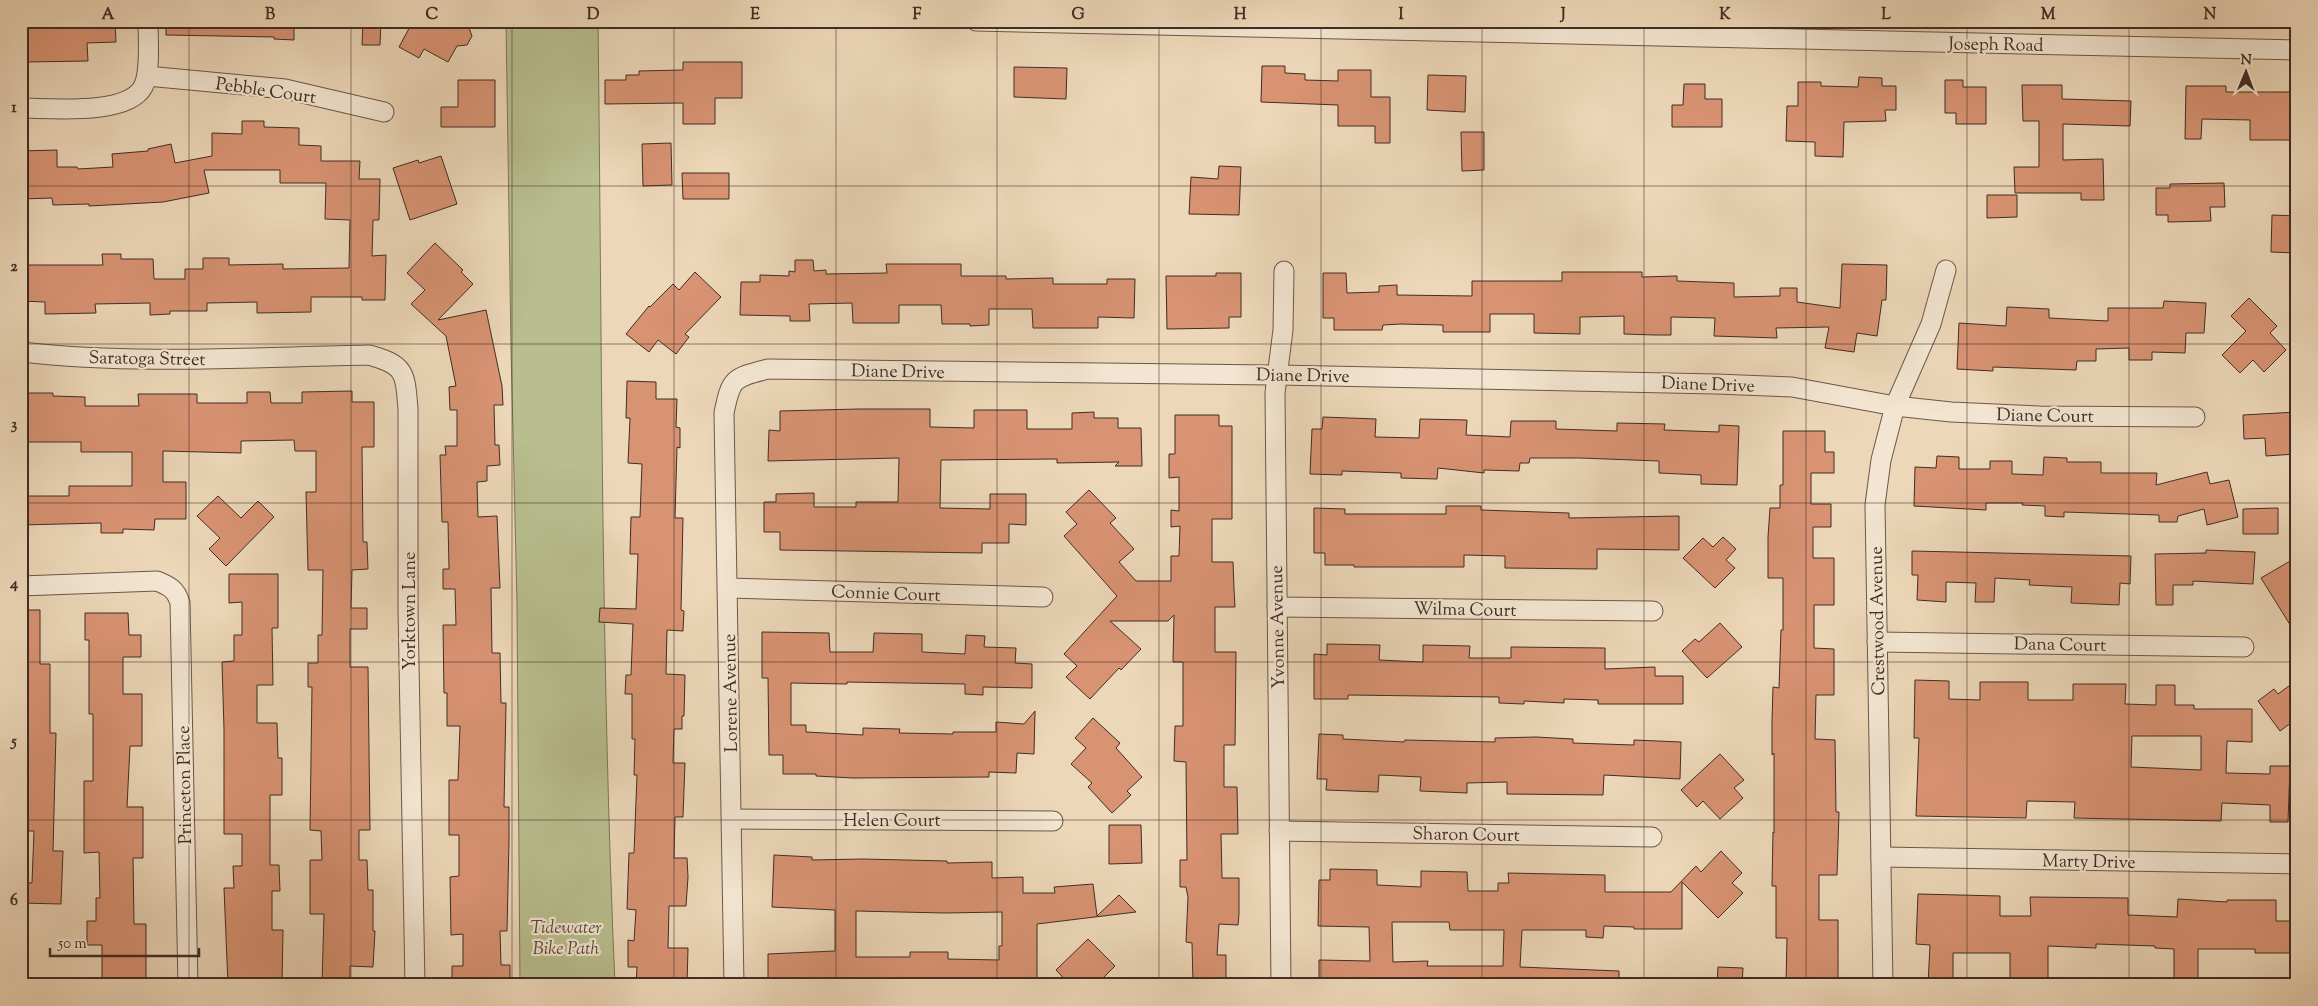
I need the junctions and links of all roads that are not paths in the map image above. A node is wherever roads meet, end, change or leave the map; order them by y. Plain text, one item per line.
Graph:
1 (148, 21) edge
2 (976, 21) edge
3 (2297, 50) edge
4 (147, 76) junction
5 (21, 108) edge
6 (384, 112) dead end
7 (1284, 270) dead end
8 (1946, 270) dead end
9 (21, 352) edge
10 (274, 357) joint
11 (1278, 375) junction
12 (727, 401) joint
13 (1895, 406) junction
14 (2195, 417) dead end
15 (21, 586) edge
16 (728, 588) junction
17 (1043, 597) dead end
18 (1276, 607) junction
19 (1653, 611) dead end
20 (1877, 642) junction
21 (2244, 647) dead end
22 (732, 819) junction
23 (1053, 821) dead end
24 (1279, 831) junction
25 (1652, 837) dead end
26 (1881, 857) junction
27 (2297, 864) edge
28 (188, 985) edge
29 (415, 985) edge
30 (734, 985) edge
31 (1282, 985) edge
32 (1883, 985) edge

1 - 4 street
2 - 3 street, Joseph Road
4 - 5 street
4 - 6 street, Pebble Court
7 - 11 street, Yvonne Avenue
8 - 13 street, Crestwood Avenue
9 - 10 street, Saratoga Street
10 - 29 street, Yorktown Lane
11 - 12 street, Diane Drive
11 - 13 street, Diane Drive
11 - 18 street, Yvonne Avenue
12 - 16 street, Lorene Avenue
13 - 14 street, Diane Court
13 - 20 street, Crestwood Avenue
15 - 28 street, Princeton Place
16 - 17 street, Connie Court
16 - 22 street, Lorene Avenue
18 - 19 street, Wilma Court
18 - 24 street, Yvonne Avenue
20 - 21 street, Dana Court
20 - 26 street, Crestwood Avenue
22 - 23 street, Helen Court
22 - 30 street, Lorene Avenue
24 - 25 street, Sharon Court
24 - 31 street, Yvonne Avenue
26 - 27 street, Marty Drive
26 - 32 street, Crestwood Avenue

